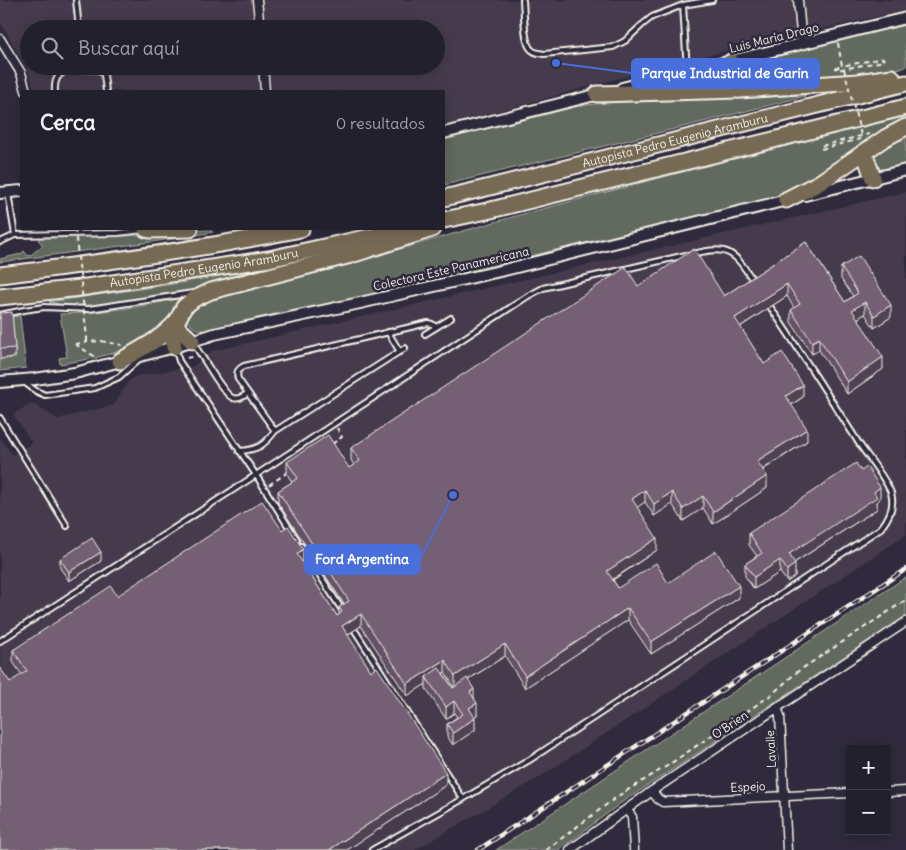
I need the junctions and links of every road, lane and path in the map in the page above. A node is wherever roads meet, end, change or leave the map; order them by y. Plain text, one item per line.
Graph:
1 (76, 0) edge
2 (257, 0) edge
3 (523, 0) edge
4 (712, 0) edge
5 (798, 0) edge
6 (683, 5) junction
7 (906, 18) edge
8 (78, 20) edge
9 (259, 20) edge
10 (837, 35) junction
11 (0, 39) edge
12 (802, 44) junction
13 (0, 49) edge
14 (10, 55) junction
15 (731, 62) junction
16 (843, 68) junction
17 (20, 71) edge
18 (688, 73) junction
19 (22, 75) edge
20 (58, 75) edge
21 (104, 75) edge
22 (264, 75) edge
23 (906, 75) edge
24 (906, 83) edge
25 (26, 90) edge
26 (55, 90) edge
27 (106, 90) edge
28 (265, 90) edge
29 (739, 90) junction
30 (597, 94) junction
31 (906, 107) edge
32 (906, 127) edge
33 (445, 133) edge
34 (863, 147) junction
35 (906, 170) edge
36 (873, 178) junction
37 (20, 191) edge
38 (4, 193) edge
39 (445, 198) edge
40 (786, 200) junction
41 (486, 211) junction
42 (445, 220) edge
43 (445, 225) edge
44 (75, 230) edge
45 (140, 230) edge
46 (296, 230) edge
47 (401, 230) edge
48 (429, 230) edge
49 (15, 235) junction
50 (0, 242) edge
51 (0, 275) edge
52 (759, 290) edge
53 (211, 291) junction
54 (0, 297) edge
55 (764, 298) edge
56 (0, 315) edge
57 (451, 318) dead end
58 (176, 322) junction
59 (436, 327) junction
60 (388, 332) junction
61 (425, 334) dead end
62 (87, 342) junction
63 (127, 346) dead end
64 (174, 347) junction
65 (193, 348) junction
66 (405, 348) dead end
67 (400, 352) junction
68 (144, 355) junction
69 (94, 356) dead end
70 (187, 358) dead end
71 (120, 361) junction
72 (22, 380) junction
73 (0, 382) edge
74 (248, 393) junction
75 (0, 418) edge
76 (335, 423) junction
77 (275, 431) junction
78 (329, 446) edge
79 (239, 451) junction
80 (291, 470) edge
81 (256, 475) junction
82 (269, 485) dead end
83 (67, 526) dead end
84 (906, 600) edge
85 (345, 614) edge
86 (350, 622) edge
87 (906, 622) edge
88 (0, 641) edge
89 (777, 707) junction
90 (652, 790) junction
91 (906, 791) edge
92 (891, 792) edge
93 (846, 794) edge
94 (784, 796) junction
95 (463, 799) junction
96 (627, 810) junction
97 (372, 850) edge
98 (546, 850) edge
99 (570, 850) edge
100 (634, 850) edge
101 (787, 850) edge

1 - 8 lane
2 - 9 street
3 - 6 lane
4 - 6 lane
5 - 12 street
6 - 18 lane
7 - 10 street, Luis María Drago
10 - 12 street, Luis María Drago
10 - 16 path
11 - 14 street
12 - 15 street, Luis María Drago
13 - 14 street
14 - 17 street
15 - 18 street, Luis María Drago
15 - 29 highway
16 - 16 path
16 - 34 path, bridge
18 - 30 street, Luis María Drago
19 - 25 street
20 - 26 lane
21 - 27 lane
22 - 28 street
23 - 29 highway
24 - 39 highway, Autopista Pedro Eugenio Aramburu
29 - 30 highway
30 - 33 street, Luis María Drago
31 - 41 highway, Autopista Pedro Eugenio Aramburu
32 - 34 highway
34 - 36 highway
34 - 40 highway
35 - 36 street, Colectora Este Panamericana
36 - 40 street, Colectora Este Panamericana
37 - 38 street
38 - 49 lane
40 - 65 street, Colectora Este Panamericana
41 - 42 highway, Autopista Pedro Eugenio Aramburu
41 - 43 highway
44 - 62 path, bridge
45 - 49 lane
46 - 51 highway, Autopista Pedro Eugenio Aramburu
47 - 54 highway, Autopista Pedro Eugenio Aramburu
48 - 53 highway
49 - 50 lane
52 - 76 lane
53 - 56 lane
53 - 58 highway
55 - 95 lane
57 - 59 lane
58 - 64 highway
58 - 65 highway
58 - 71 highway
59 - 60 lane
59 - 61 lane
60 - 67 lane
60 - 74 lane
62 - 63 path
62 - 69 path
64 - 65 street, Colectora Este Panamericana
64 - 68 street, Colectora Este Panamericana
64 - 79 lane
65 - 70 path
65 - 74 lane
66 - 67 lane
67 - 77 lane
68 - 71 street, Colectora Este Panamericana
68 - 72 lane
71 - 72 street, Colectora Este Panamericana
72 - 73 street, Colectora Este Panamericana
74 - 77 lane
75 - 83 lane
76 - 78 path
76 - 81 lane
77 - 79 lane
79 - 81 lane
80 - 82 path
81 - 85 lane
81 - 88 lane
84 - 98 path
86 - 95 lane
87 - 89 street, O'Brien
89 - 90 street, O'Brien
89 - 94 street, Lavalle
90 - 94 street, Espejo
90 - 96 street, O'Brien
91 - 92 street
93 - 94 street, Espejo
94 - 101 street, Lavalle
95 - 97 lane
96 - 99 street, O'Brien
96 - 100 street

